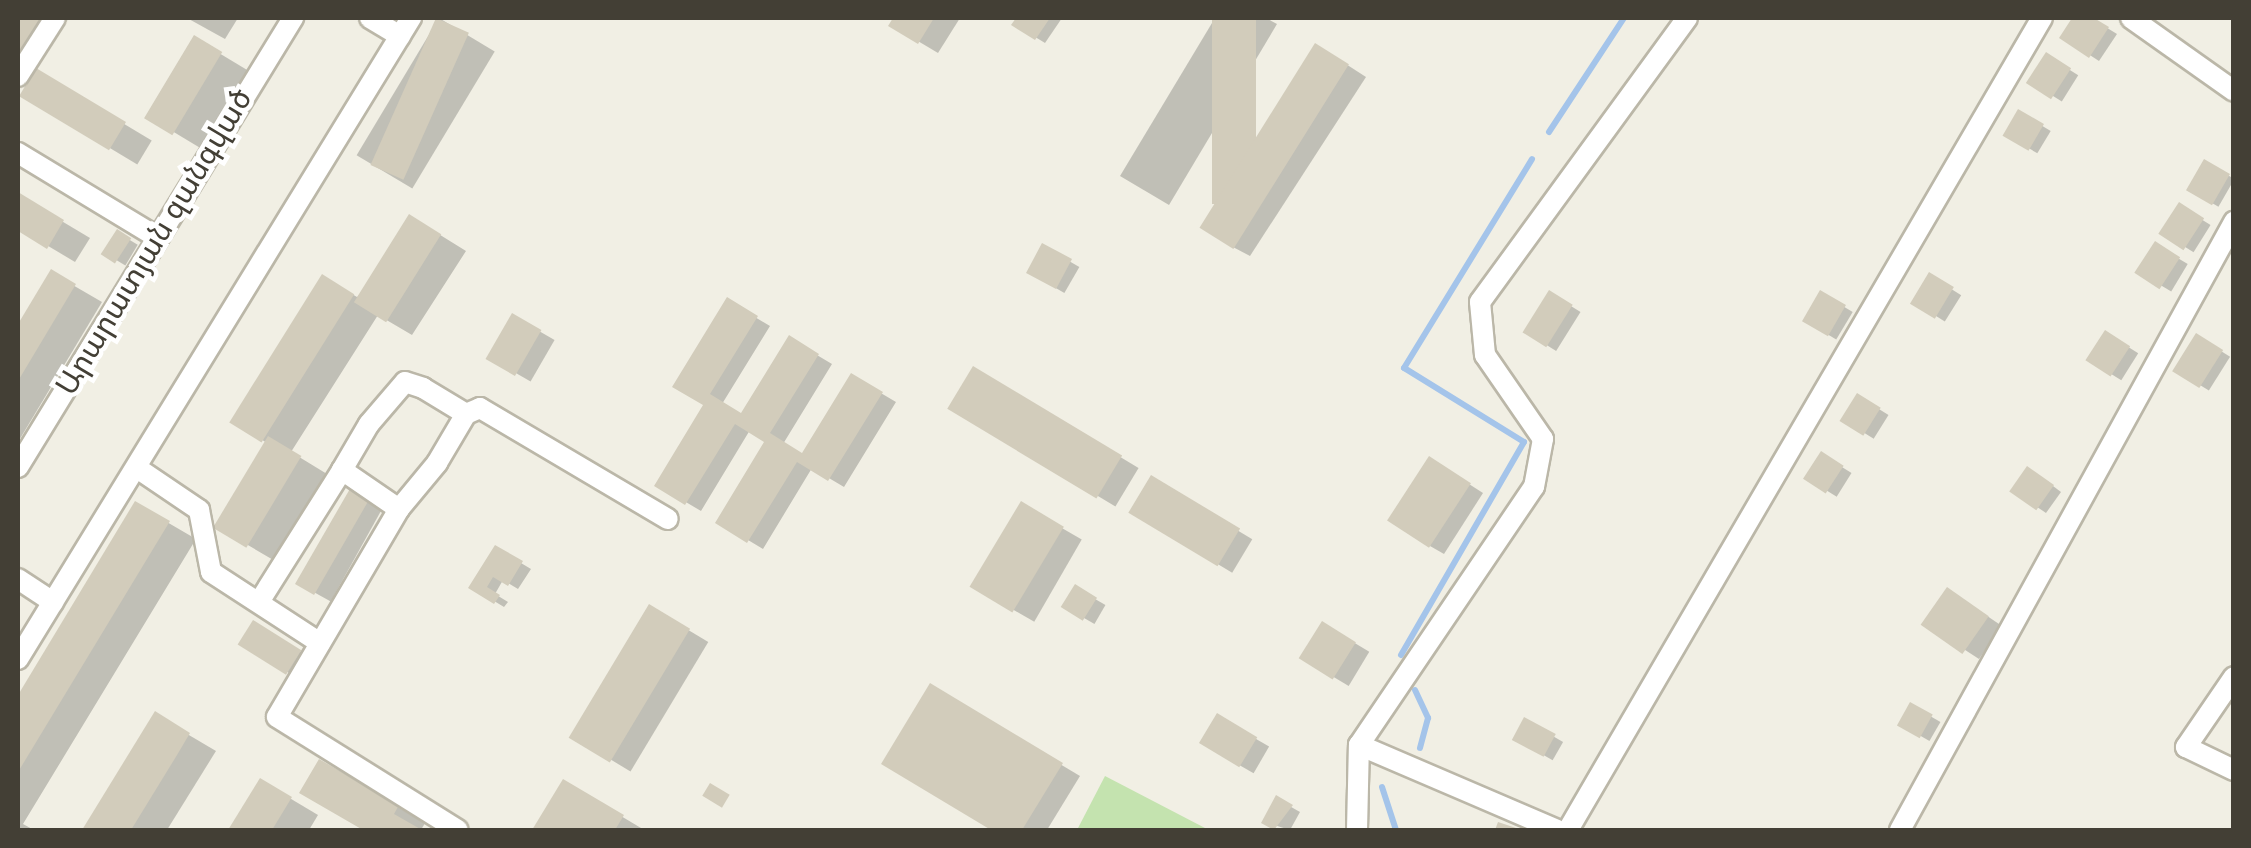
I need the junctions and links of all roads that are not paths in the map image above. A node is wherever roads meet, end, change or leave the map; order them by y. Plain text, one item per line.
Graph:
1 (54, 18) edge
2 (293, 18) edge
3 (370, 18) edge
4 (1687, 18) edge
5 (2042, 18) edge
6 (2131, 18) edge
7 (406, 27) edge
8 (18, 76) edge
9 (2234, 92) edge
10 (18, 153) edge
11 (2234, 222) edge
12 (155, 236) junction
13 (466, 414) junction
14 (18, 467) edge
15 (137, 468) junction
16 (342, 470) junction
17 (399, 509) junction
18 (668, 519) dead end
19 (18, 579) edge
20 (53, 602) junction
21 (259, 602) junction
22 (320, 643) junction
23 (18, 658) edge
24 (2234, 677) edge
25 (1360, 745) junction
26 (2234, 770) edge
27 (458, 830) edge
28 (1357, 830) edge
29 (1557, 830) edge
30 (1568, 830) edge
31 (1900, 830) edge

1 - 8 street
2 - 12 street, Արարատյան զանգված
3 - 7 street
4 - 25 street
5 - 30 street
6 - 9 street
7 - 15 street
10 - 12 street
11 - 31 street
12 - 14 street, Արարատյան զանգված
13 - 16 street
13 - 17 street
13 - 18 street
15 - 20 street
15 - 21 street
16 - 17 street
16 - 21 street
17 - 22 street
19 - 20 street
20 - 23 street
21 - 22 street
22 - 27 street
24 - 26 street
25 - 28 street
25 - 29 street

